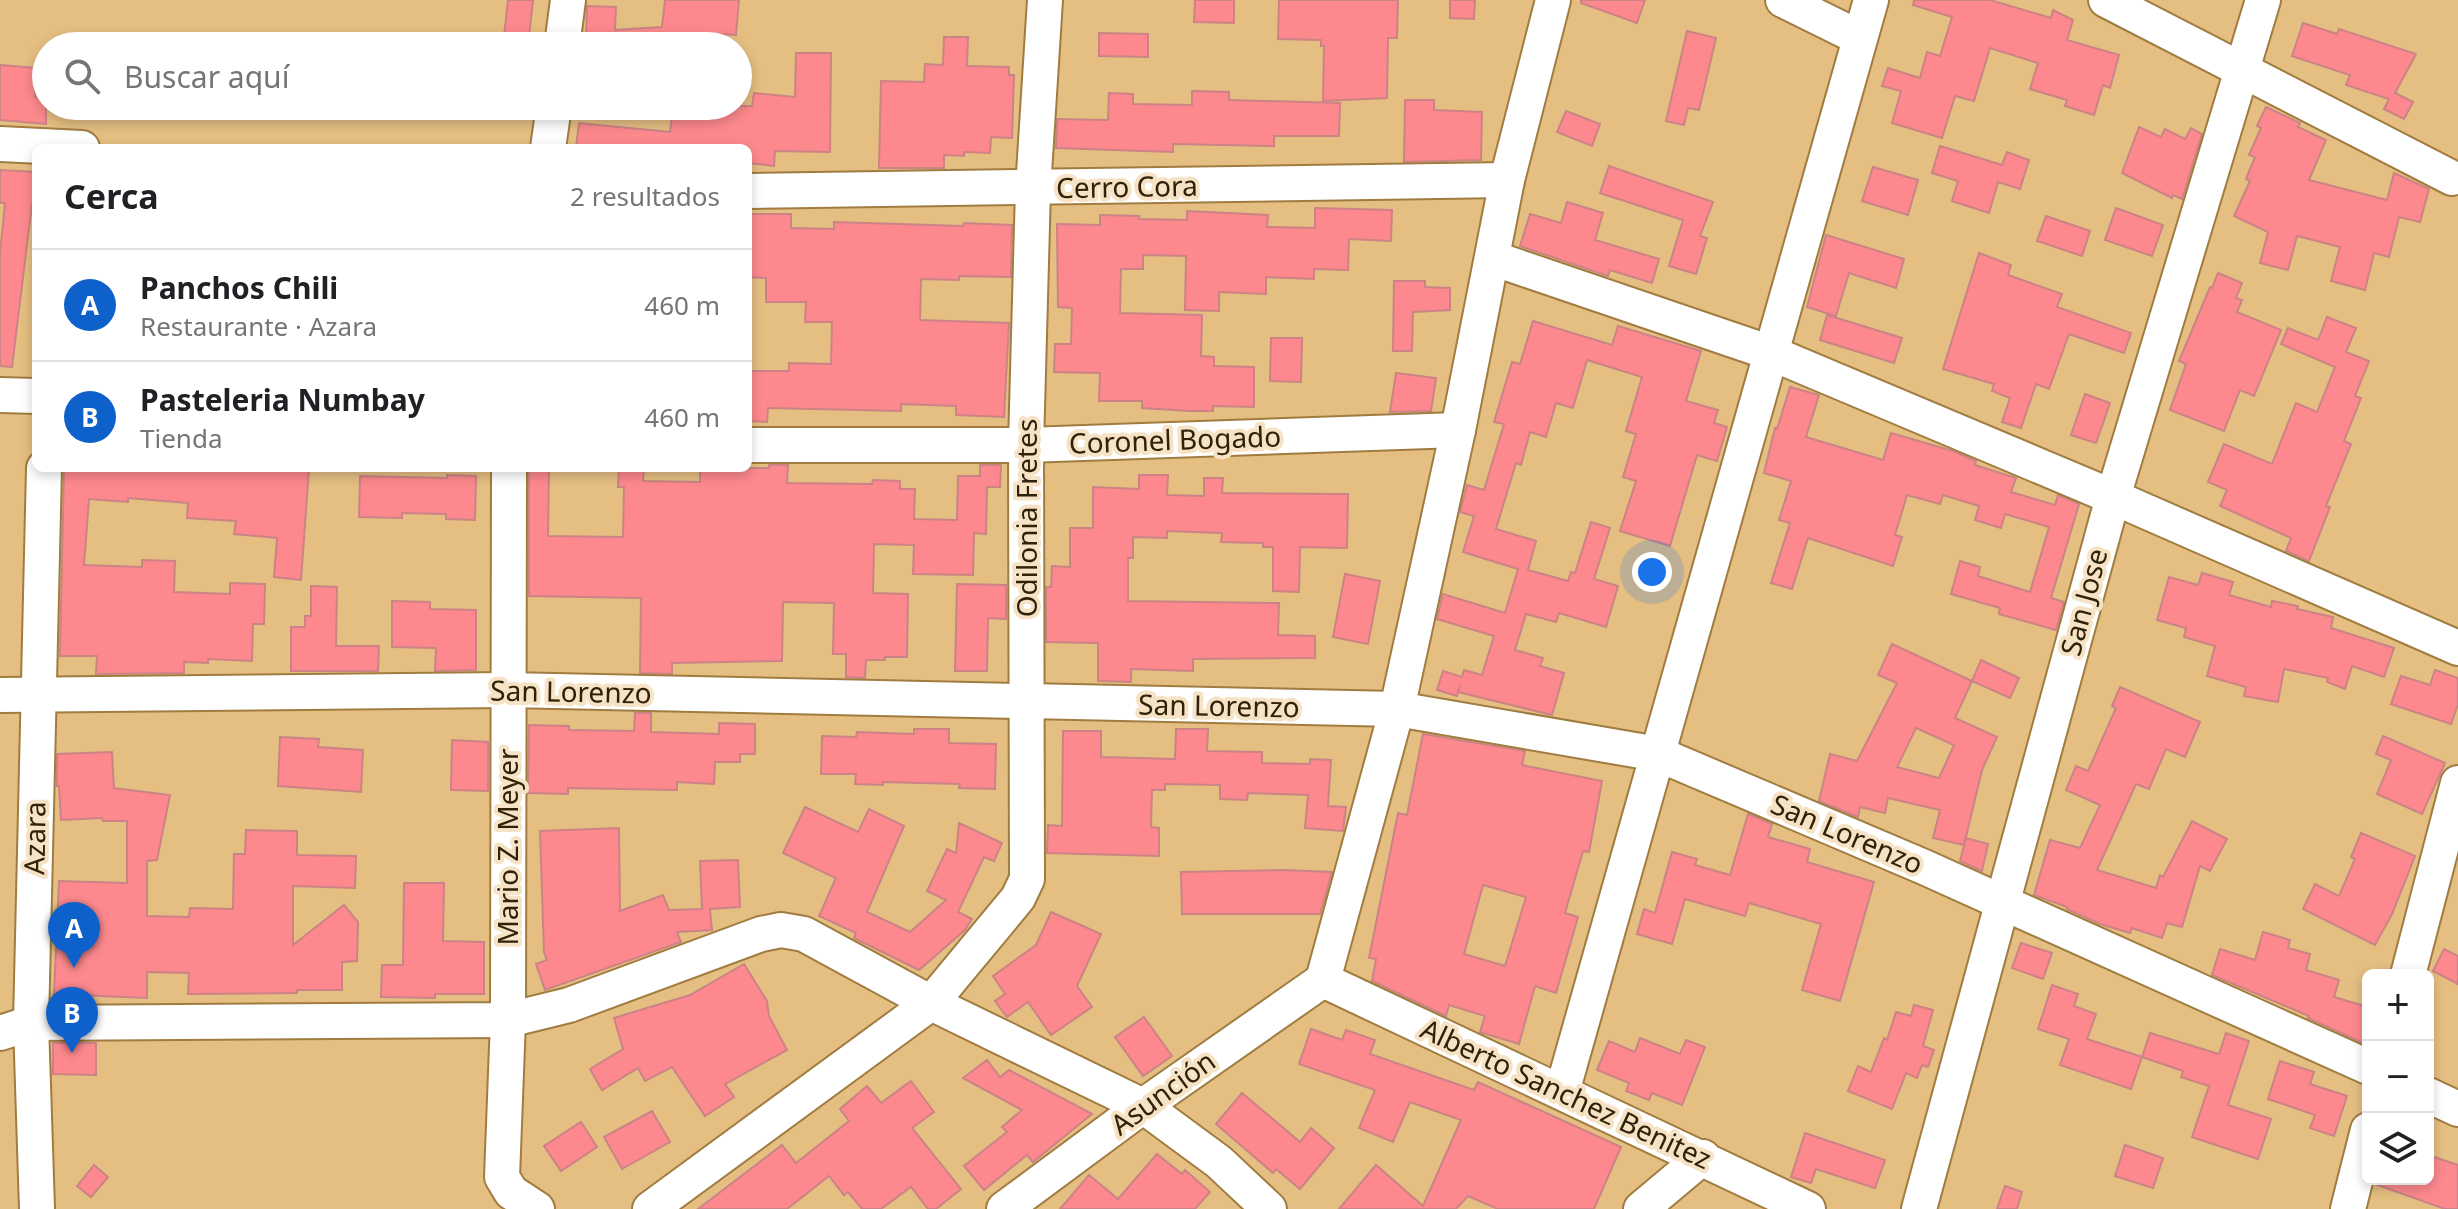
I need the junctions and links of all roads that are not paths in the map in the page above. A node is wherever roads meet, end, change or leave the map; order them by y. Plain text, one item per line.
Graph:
1 (568, 0) edge
2 (1045, 0) edge
3 (1553, 0) edge
4 (1783, 0) edge
5 (1871, 0) edge
6 (2106, 0) edge
7 (2263, 0) edge
8 (564, 32) edge
9 (1860, 38) junction
10 (2242, 69) junction
11 (552, 120) edge
12 (0, 144) edge
13 (549, 144) edge
14 (32, 146) edge
15 (2452, 178) dead end
16 (1507, 180) junction
17 (1033, 189) junction
18 (752, 191) edge
19 (1492, 258) junction
20 (1771, 353) junction
21 (0, 395) edge
22 (32, 396) edge
23 (1458, 430) junction
24 (752, 445) edge
25 (1026, 445) junction
26 (44, 472) edge
27 (509, 472) edge
28 (2113, 497) junction
29 (2458, 648) edge
30 (507, 690) junction
31 (0, 695) edge
32 (37, 695) junction
33 (1026, 703) junction
34 (1397, 709) junction
35 (1658, 754) junction
36 (2458, 783) edge
37 (2002, 902) junction
38 (2410, 969) edge
39 (1323, 980) junction
40 (931, 1003) junction
41 (0, 1010) edge
42 (508, 1020) junction
43 (16, 1028) edge
44 (2362, 1064) edge
45 (1562, 1092) junction
46 (2434, 1098) edge
47 (1143, 1106) junction
48 (2458, 1109) edge
49 (2362, 1154) edge
50 (1703, 1157) junction
51 (45, 1202) edge
52 (537, 1209) edge
53 (650, 1209) edge
54 (1004, 1209) edge
55 (1269, 1209) edge
56 (1641, 1209) edge
57 (1808, 1209) edge
58 (1919, 1209) edge
59 (2348, 1209) edge

1 - 8 street
2 - 17 street, Odilonia Fretes
3 - 16 street
4 - 9 street
5 - 9 street
6 - 10 street
7 - 10 street, San Jose
9 - 20 street
10 - 15 street
10 - 28 street, San Jose
11 - 13 street
12 - 14 street
16 - 17 street, Cerro Cora
16 - 19 street
17 - 18 street, Cerro Cora
17 - 25 street, Odilonia Fretes
19 - 20 street
19 - 23 street
20 - 28 street
20 - 35 street
21 - 22 street
23 - 25 street, Coronel Bogado
23 - 34 street
24 - 25 street, Coronel Bogado
25 - 33 street, Odilonia Fretes
26 - 32 street, Azara
27 - 30 street, Mario Z. Meyer
28 - 29 street
28 - 37 street, San Jose
30 - 32 street, San Lorenzo
30 - 33 street, San Lorenzo
30 - 42 street, Mario Z. Meyer
31 - 32 street, San Lorenzo
32 - 43 street, Azara
33 - 34 street, San Lorenzo
33 - 40 street, Odilonia Fretes
34 - 35 street, San Lorenzo
34 - 39 street
35 - 37 street, San Lorenzo
35 - 45 street
36 - 38 street
37 - 44 street, San Lorenzo
37 - 58 street, San Jose
39 - 45 street, Alberto Sanchez Benitez
39 - 47 street, Asunción
40 - 42 street
40 - 47 street
40 - 53 street, Odilonia Fretes
41 - 43 street
42 - 43 street
42 - 52 street, Mario Z. Meyer
43 - 51 street, Azara
45 - 50 street, Alberto Sanchez Benitez
46 - 48 street
47 - 54 street, Asunción
47 - 55 street
49 - 59 street
50 - 56 street
50 - 57 street, Alberto Sanchez Benitez

